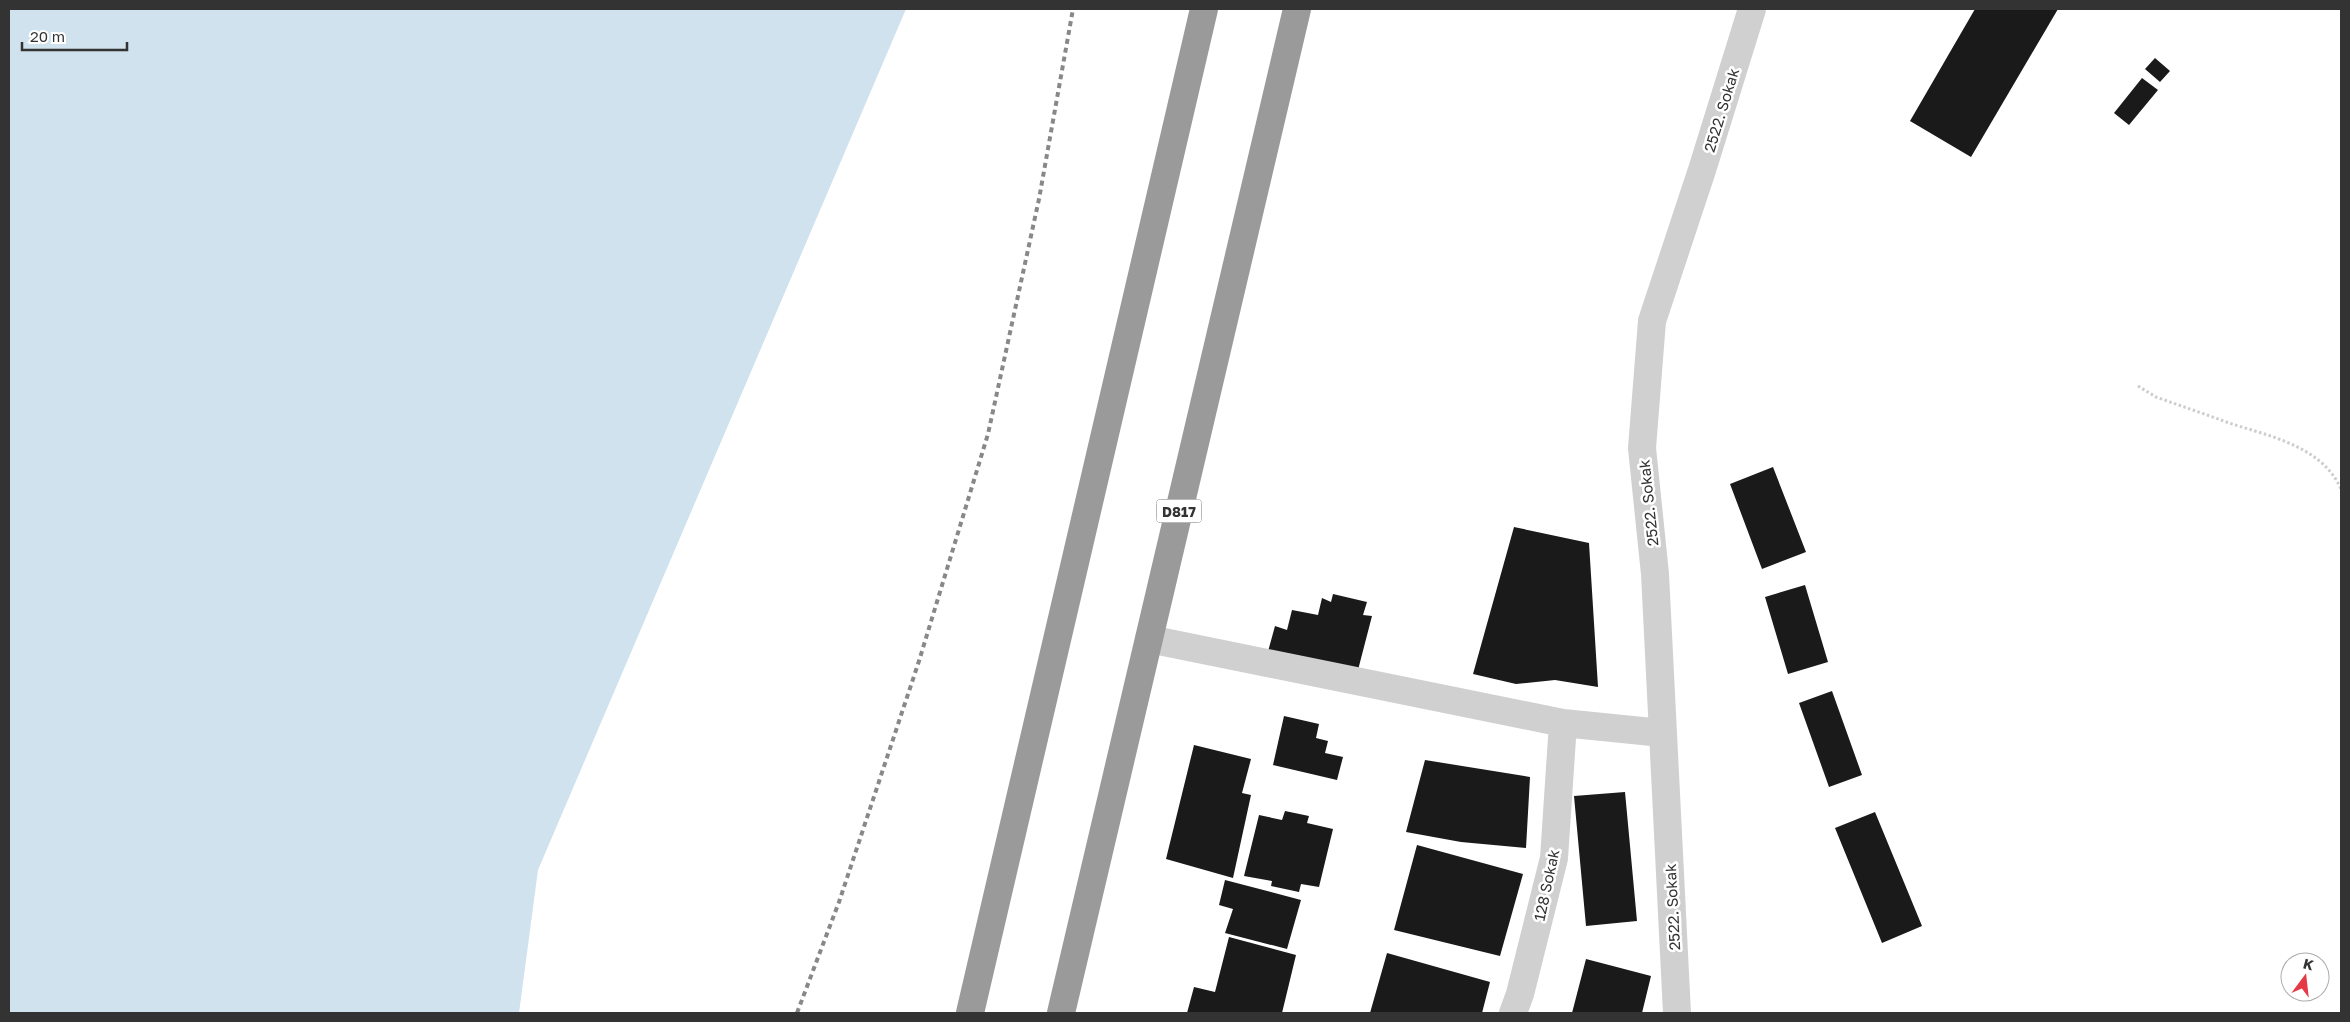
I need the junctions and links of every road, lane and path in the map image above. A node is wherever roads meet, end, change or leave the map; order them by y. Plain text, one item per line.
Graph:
1 (1204, 9) edge
2 (1297, 9) edge
3 (1752, 9) edge
4 (2138, 386) dead end
5 (2341, 489) edge
6 (1149, 639) junction
7 (1563, 723) junction
8 (1662, 733) junction
9 (970, 1013) edge
10 (1061, 1013) edge
11 (1513, 1013) edge
12 (1677, 1013) edge

1 - 9 highway
2 - 6 highway, D817
3 - 8 street, 2522. Sokak
4 - 5 path
6 - 7 street
6 - 10 highway, D817
7 - 8 street
7 - 11 street, 128 Sokak
8 - 12 street, 2522. Sokak

